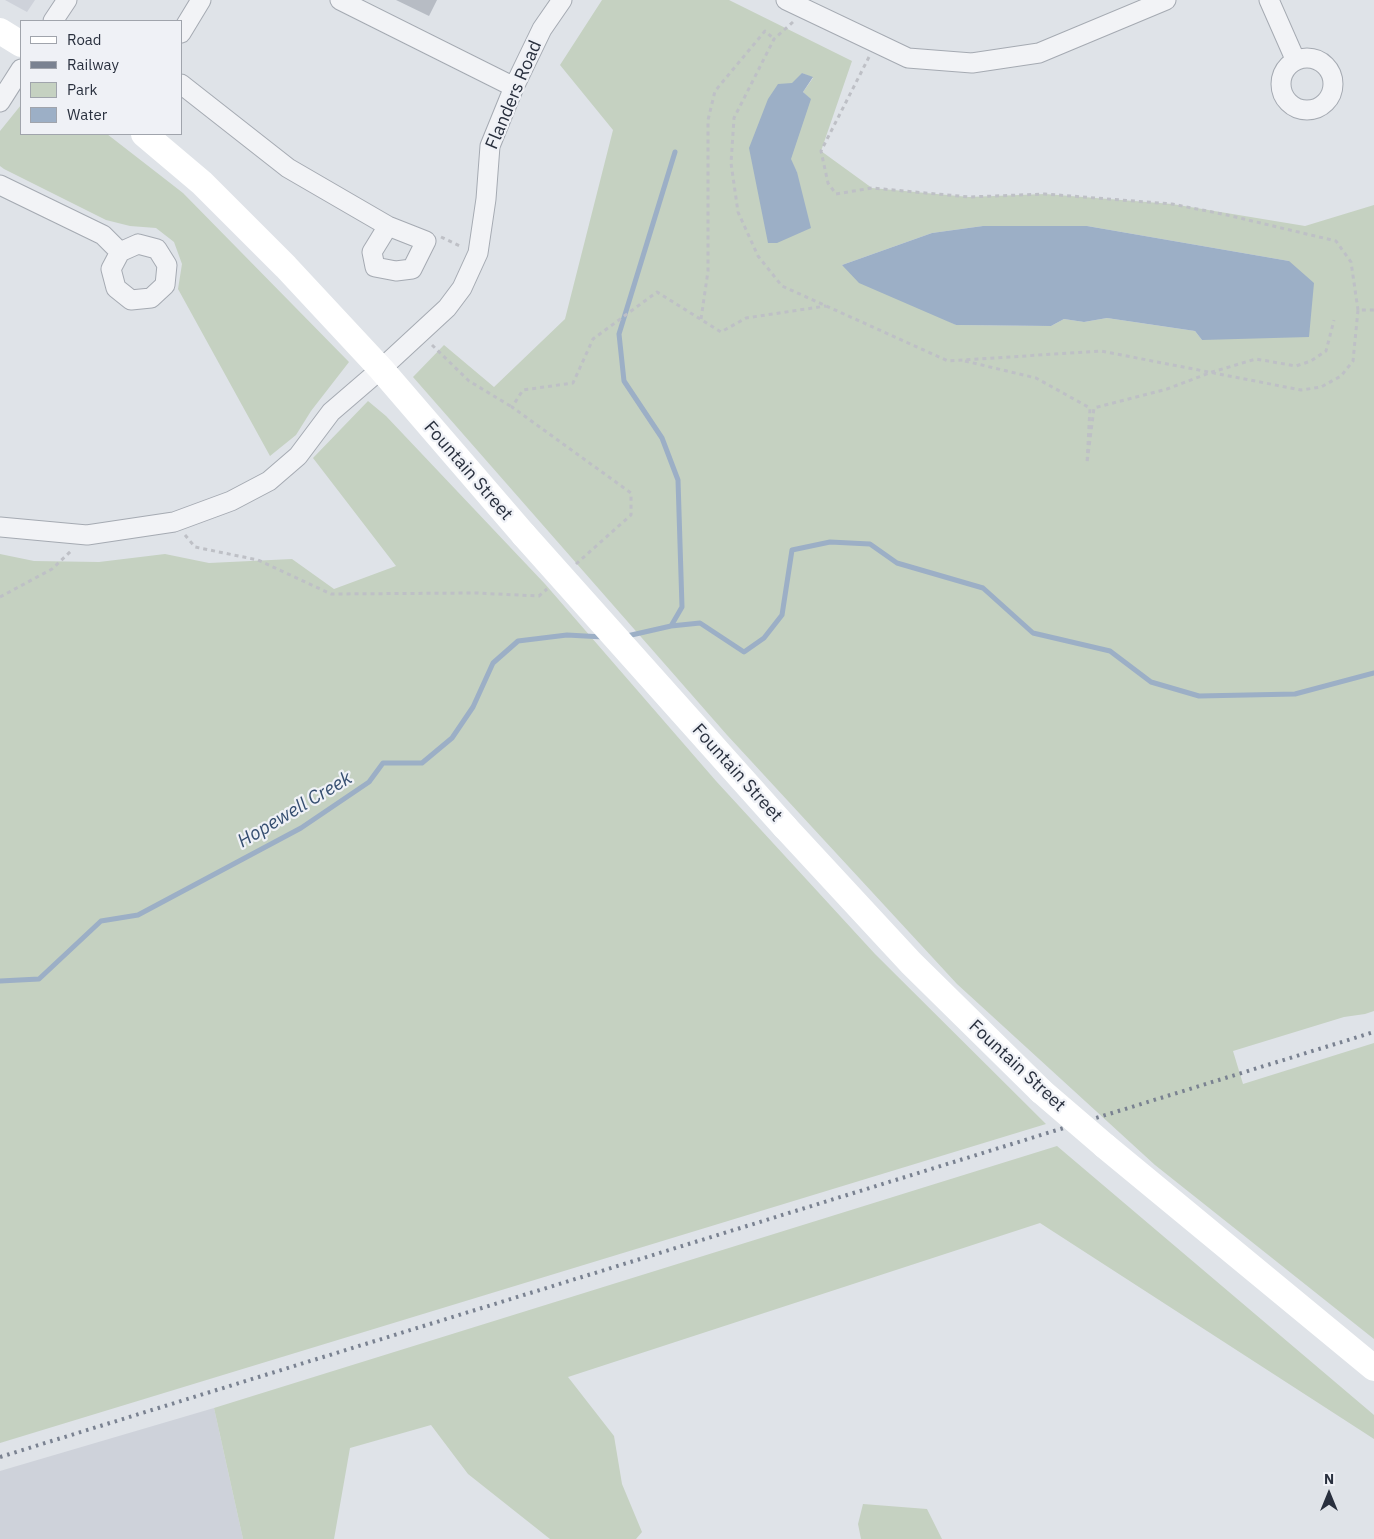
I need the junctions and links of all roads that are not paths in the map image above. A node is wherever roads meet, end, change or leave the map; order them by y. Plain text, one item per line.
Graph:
1 (67, 0) edge
2 (201, 0) edge
3 (340, 0) edge
4 (562, 0) edge
5 (786, 0) edge
6 (1166, 0) edge
7 (1269, 0) edge
8 (809, 5) edge
9 (54, 20) edge
10 (0, 31) edge
11 (182, 31) edge
12 (20, 43) edge
13 (1295, 59) dead end
14 (20, 71) edge
15 (182, 85) edge
16 (514, 87) junction
17 (0, 102) edge
18 (145, 135) edge
19 (0, 186) edge
20 (388, 226) junction
21 (120, 252) dead end
22 (381, 369) junction
23 (0, 527) edge
24 (1374, 1368) edge

1 - 9 street
2 - 11 street
3 - 16 street
4 - 16 street, Flanders Road
5 - 8 street
6 - 8 street
7 - 13 street
10 - 12 main road
14 - 17 street
15 - 20 street
16 - 22 street, Flanders Road
18 - 22 main road, Fountain Street
19 - 21 street
20 - 20 street
22 - 23 street, Flanders Road
22 - 24 main road, Fountain Street, bridge

